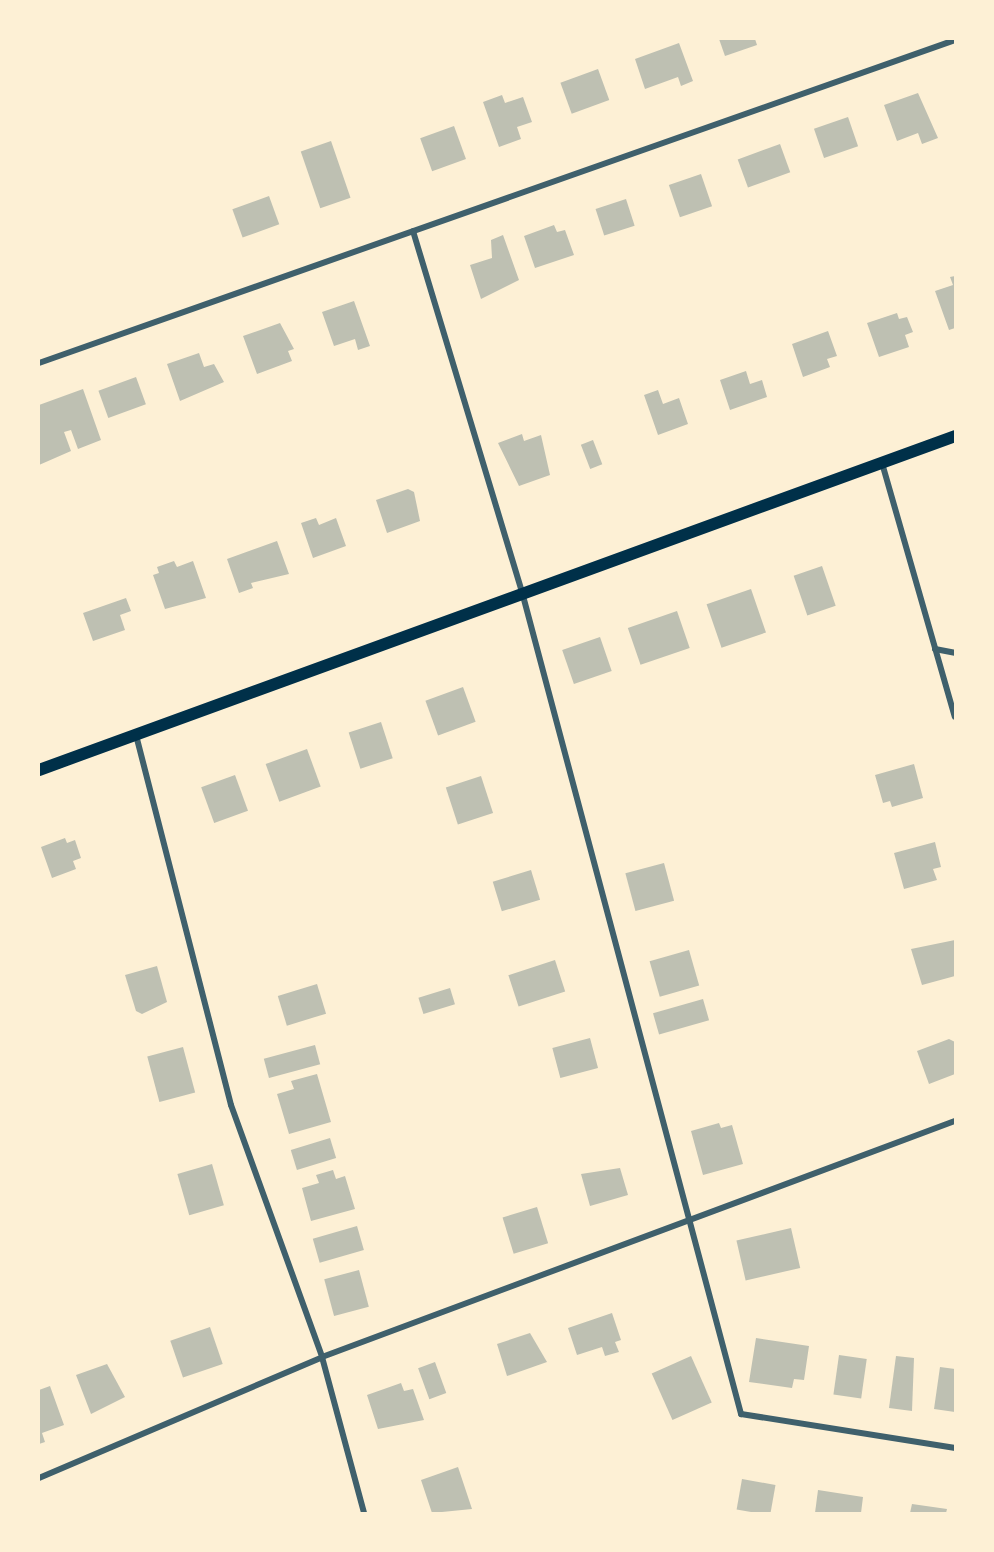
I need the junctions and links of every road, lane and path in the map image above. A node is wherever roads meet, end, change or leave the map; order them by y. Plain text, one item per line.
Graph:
1 (955, 40) edge
2 (413, 231) junction
3 (39, 363) edge
4 (955, 436) edge
5 (882, 463) junction
6 (522, 592) junction
7 (935, 649) junction
8 (955, 652) edge
9 (955, 717) edge
10 (136, 735) junction
11 (39, 770) edge
12 (955, 1121) edge
13 (691, 1221) junction
14 (322, 1357) junction
15 (955, 1448) edge
16 (39, 1478) edge
17 (364, 1513) edge

1 - 2 street
2 - 3 street
2 - 6 street
4 - 5 main road
5 - 6 main road
5 - 7 street
6 - 10 main road
6 - 13 street
7 - 8 street
7 - 9 street
10 - 11 main road
10 - 14 street
12 - 13 street
13 - 14 street
13 - 15 street
14 - 16 street
14 - 17 street

